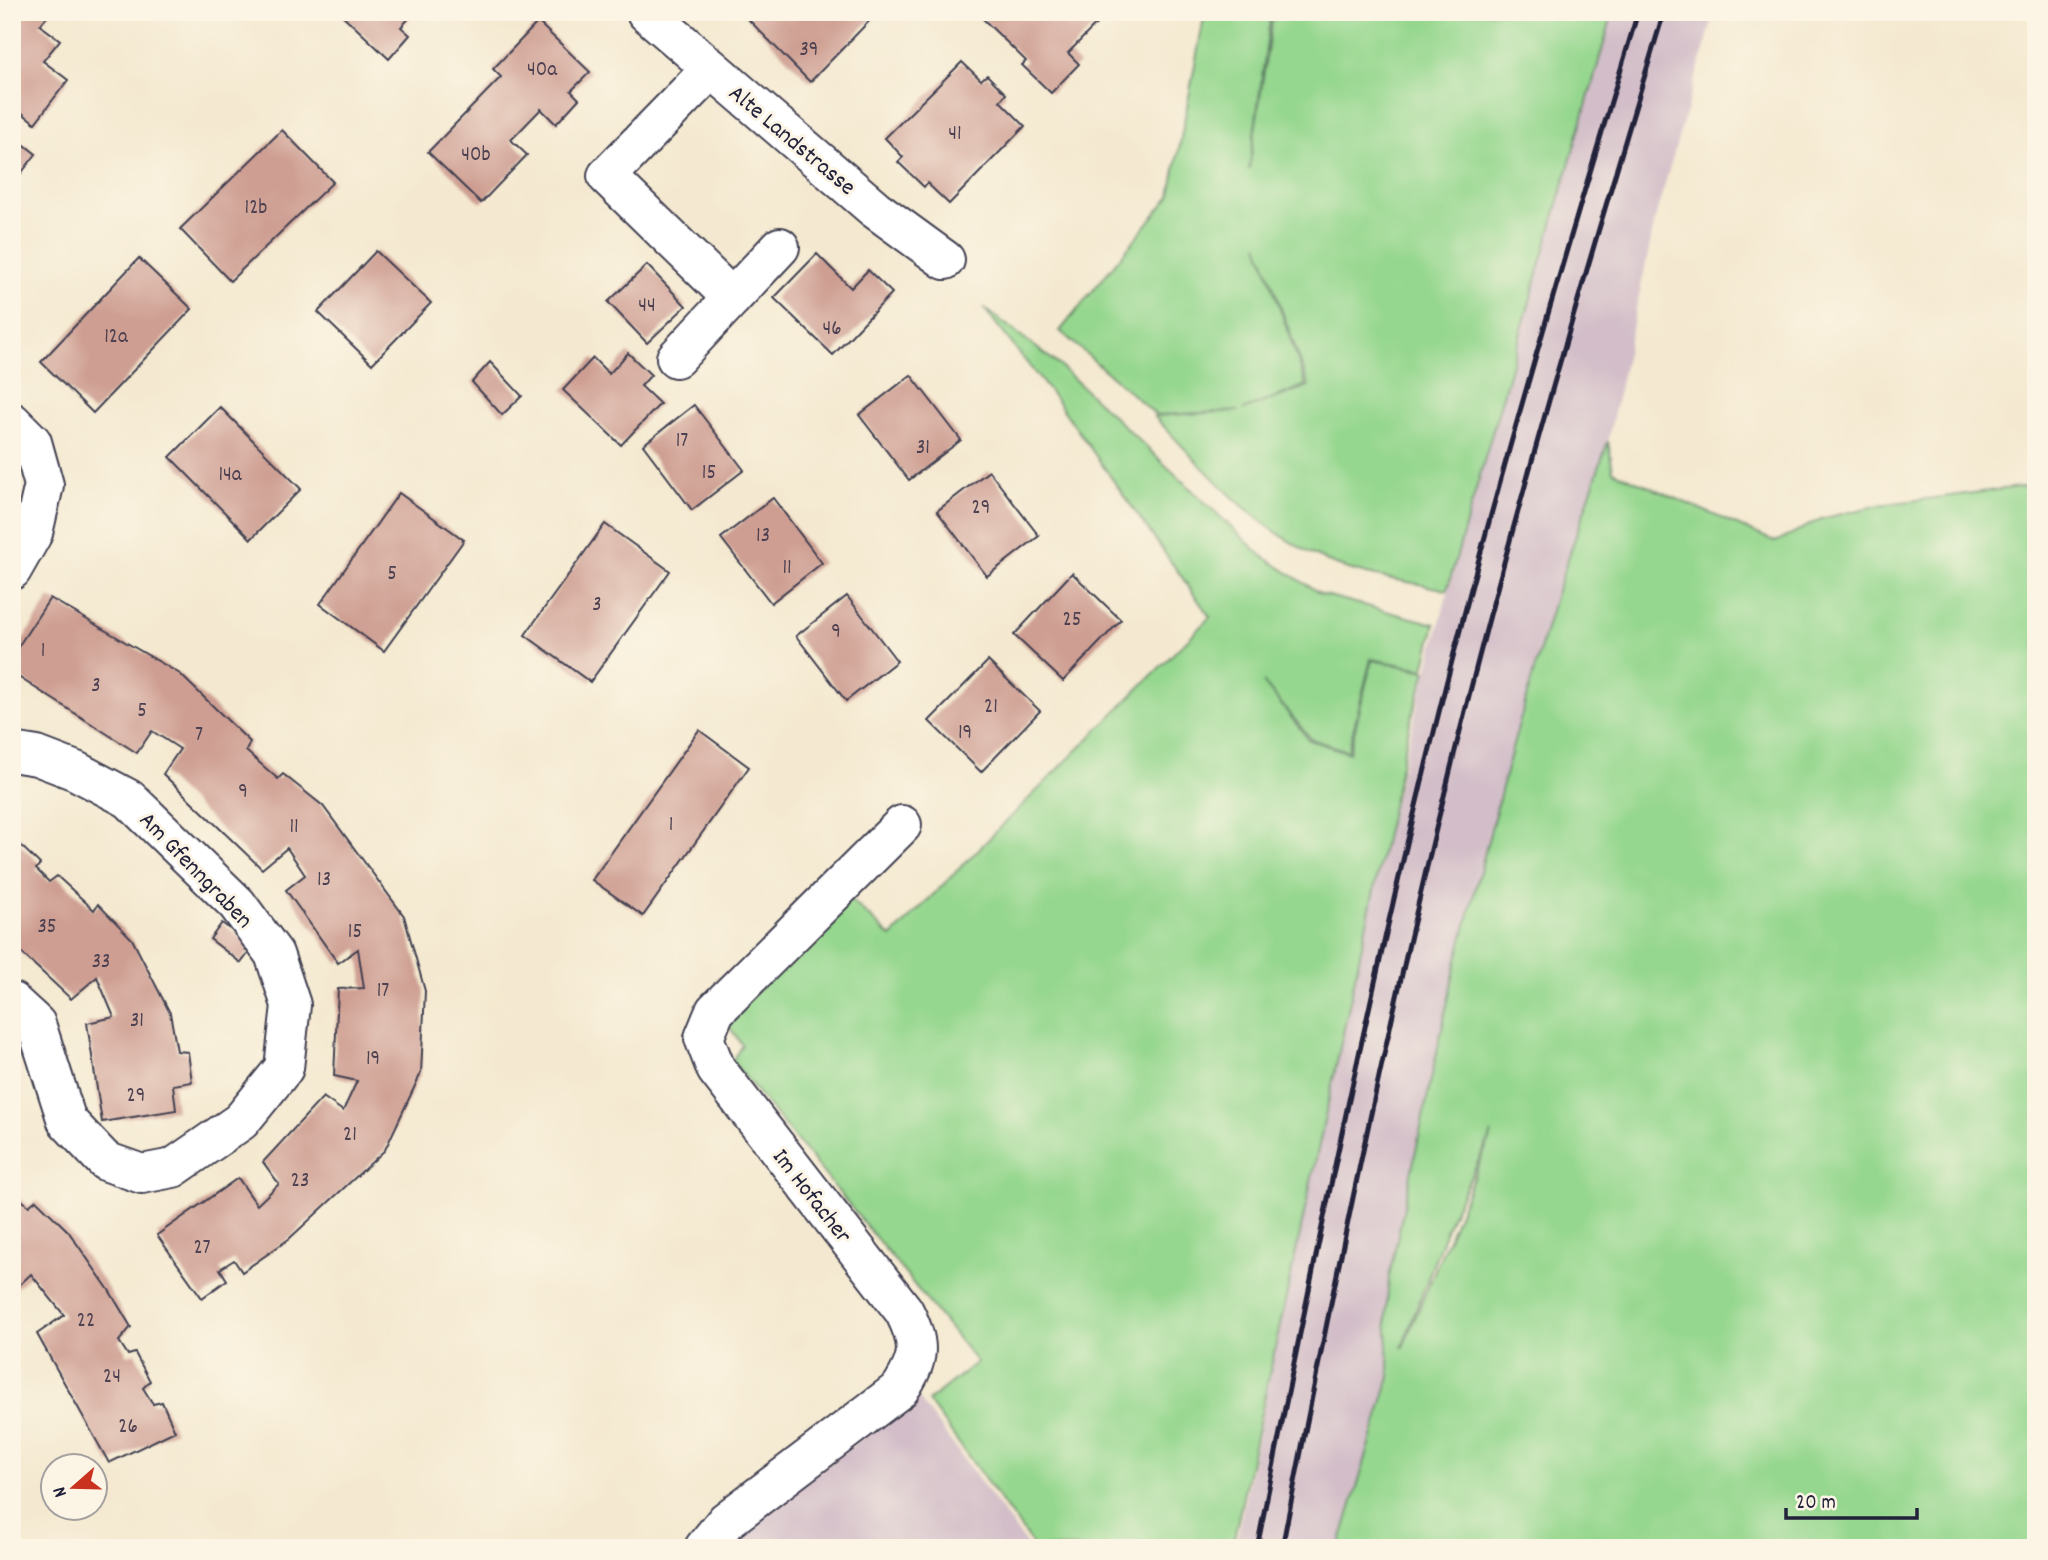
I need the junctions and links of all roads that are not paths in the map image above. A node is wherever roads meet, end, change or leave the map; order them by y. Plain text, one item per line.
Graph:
1 (646, 12) edge
2 (711, 69) junction
3 (780, 247) dead end
4 (945, 260) dead end
5 (732, 298) junction
6 (676, 358) dead end
7 (12, 422) edge
8 (12, 570) edge
9 (12, 752) edge
10 (902, 825) dead end
11 (12, 1002) edge
12 (704, 1548) edge

1 - 2 street, Alte Landstrasse
2 - 4 street, Alte Landstrasse
2 - 5 street
3 - 5 street
5 - 6 street
7 - 8 street
9 - 11 street, Am Gfenngraben
10 - 12 street, Im Hofacher

